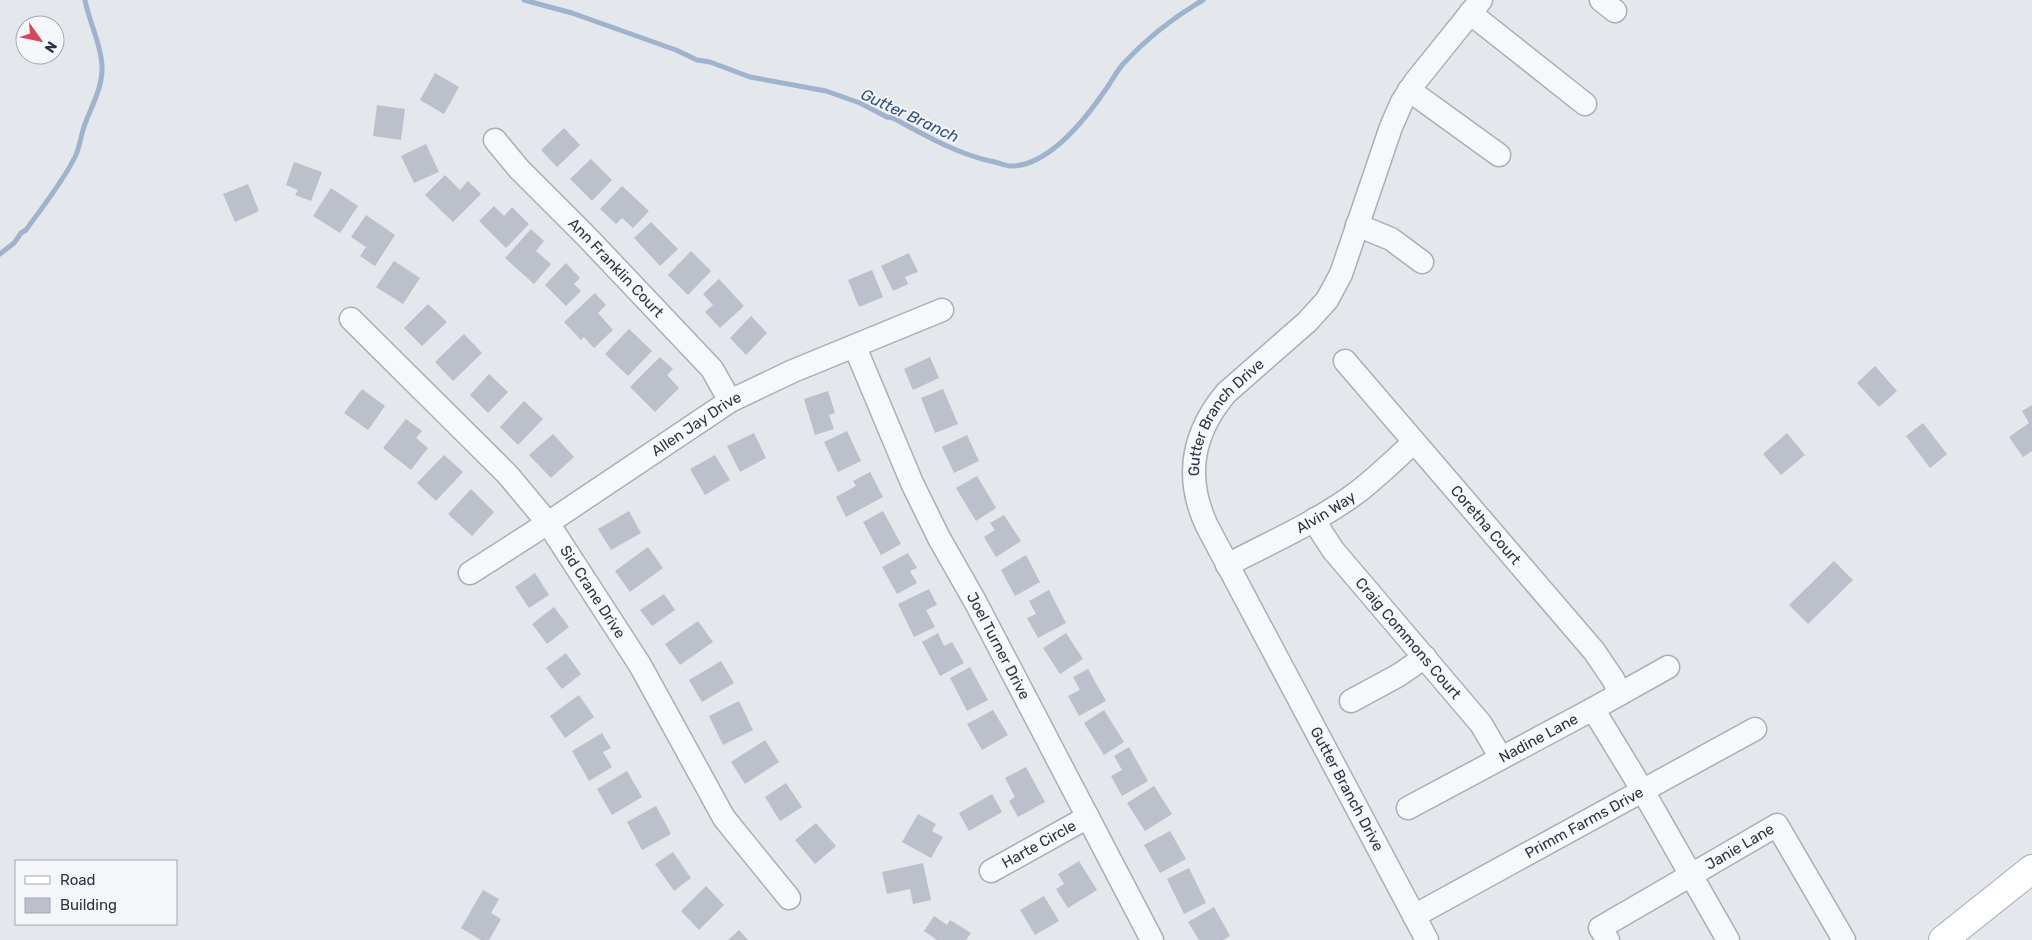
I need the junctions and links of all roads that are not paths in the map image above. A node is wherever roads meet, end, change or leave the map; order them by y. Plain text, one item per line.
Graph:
1 (1475, 6) edge
2 (1409, 90) junction
3 (1585, 104) dead end
4 (495, 140) dead end
5 (1499, 155) dead end
6 (1357, 225) junction
7 (1422, 262) dead end
8 (942, 310) dead end
9 (352, 319) dead end
10 (855, 347) junction
11 (1345, 361) dead end
12 (730, 401) junction
13 (1414, 442) junction
14 (1316, 519) junction
15 (548, 524) junction
16 (1227, 564) junction
17 (470, 573) dead end
18 (1425, 657) junction
19 (1668, 667) dead end
20 (1620, 694) junction
21 (1351, 701) dead end
22 (1593, 709) junction
23 (1754, 729) dead end
24 (1501, 758) junction
25 (1643, 791) junction
26 (1408, 808) dead end
27 (1088, 817) junction
28 (2032, 869) edge
29 (991, 871) dead end
30 (1691, 875) junction
31 (789, 898) dead end
32 (1414, 916) junction
33 (1152, 940) edge
34 (1426, 940) edge
35 (1608, 940) edge
36 (1728, 940) edge
37 (1844, 940) edge
38 (1943, 940) edge

1 - 2 street, Gutter Branch Drive
1 - 3 street
2 - 5 street
2 - 6 street, Gutter Branch Drive
4 - 12 street, Ann Franklin Court
6 - 7 street
6 - 16 street, Gutter Branch Drive
8 - 10 street, Allen Jay Drive
9 - 15 street, Sid Crane Drive
10 - 12 street, Allen Jay Drive
10 - 27 street, Joel Turner Drive
11 - 13 street, Coretha Court
12 - 15 street, Allen Jay Drive
13 - 14 street, Alvin Way
13 - 20 street, Coretha Court
14 - 16 street, Alvin Way
14 - 18 street, Craig Commons Court
15 - 17 street, Allen Jay Drive
15 - 31 street, Sid Crane Drive
16 - 32 street, Gutter Branch Drive
18 - 21 street
18 - 24 street, Craig Commons Court
19 - 20 street, Nadine Lane
20 - 22 street, Nadine Lane
22 - 24 street, Nadine Lane
22 - 25 street
23 - 25 street, Primm Farms Drive
24 - 26 street, Nadine Lane
25 - 30 street
25 - 32 street, Primm Farms Drive
27 - 29 street, Harte Circle
27 - 33 street, Joel Turner Drive
28 - 38 main road
30 - 35 street, Janie Lane
30 - 36 street
30 - 37 street, Janie Lane
32 - 34 street, Gutter Branch Drive

